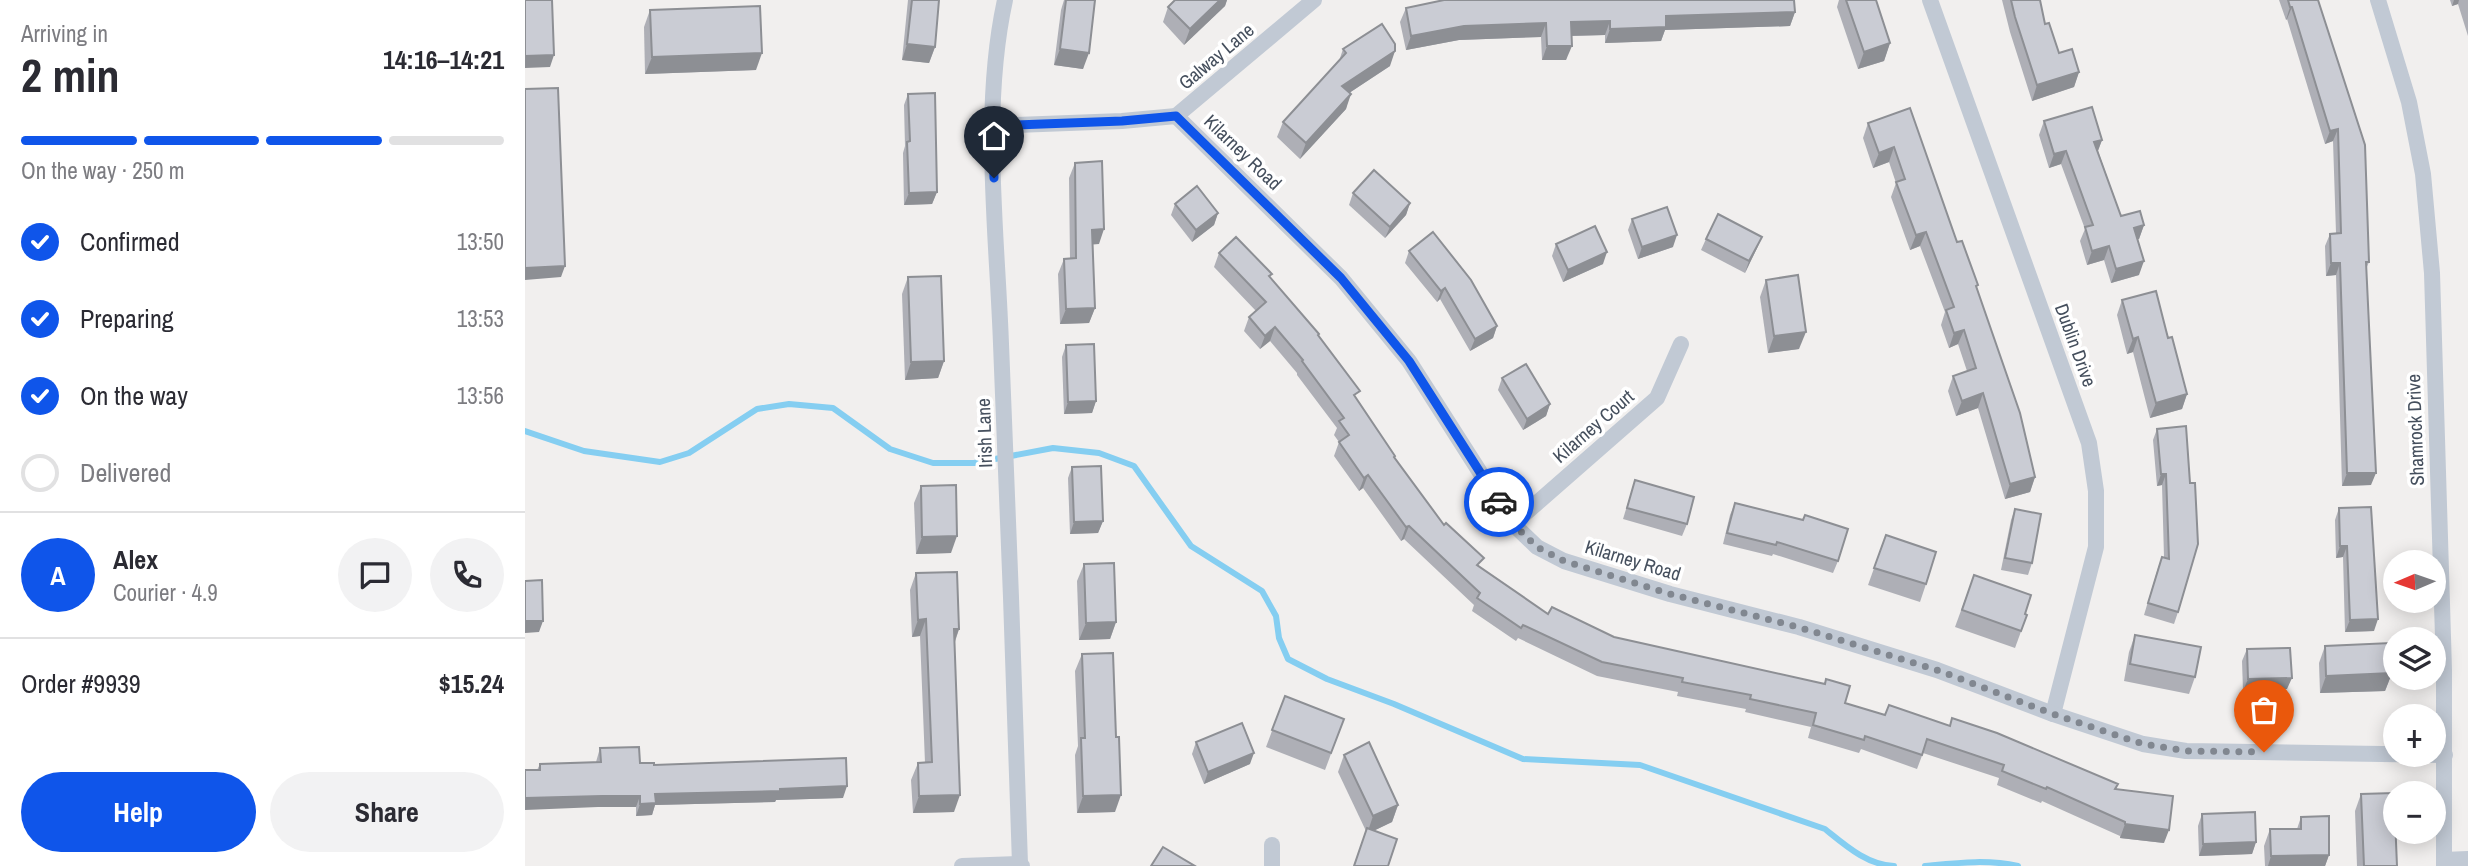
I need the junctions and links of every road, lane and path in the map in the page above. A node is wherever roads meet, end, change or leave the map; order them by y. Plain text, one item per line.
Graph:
1 (1005, 0) edge
2 (1314, 0) edge
3 (1930, 0) edge
4 (2378, 0) edge
5 (1176, 116) junction
6 (992, 126) junction
7 (1681, 344) dead end
8 (1513, 524) junction
9 (2444, 704) edge
10 (2053, 714) junction
11 (2383, 754) edge
12 (2445, 767) edge
13 (1272, 845) dead end
14 (2468, 859) edge
15 (2444, 863) edge
16 (1021, 865) edge
17 (962, 866) edge
18 (1272, 866) edge

1 - 6 street, Irish Lane
2 - 5 street, Galway Lane
3 - 10 street, Dublin Drive
4 - 9 street, Shamrock Drive
5 - 6 street, Kilarney Road
5 - 8 street, Kilarney Road
6 - 16 street, Irish Lane
7 - 8 street, Kilarney Court
8 - 10 street, Kilarney Road
10 - 11 street, Kilarney Road
12 - 15 street, Shamrock Drive
13 - 18 street
14 - 15 street
16 - 17 street

